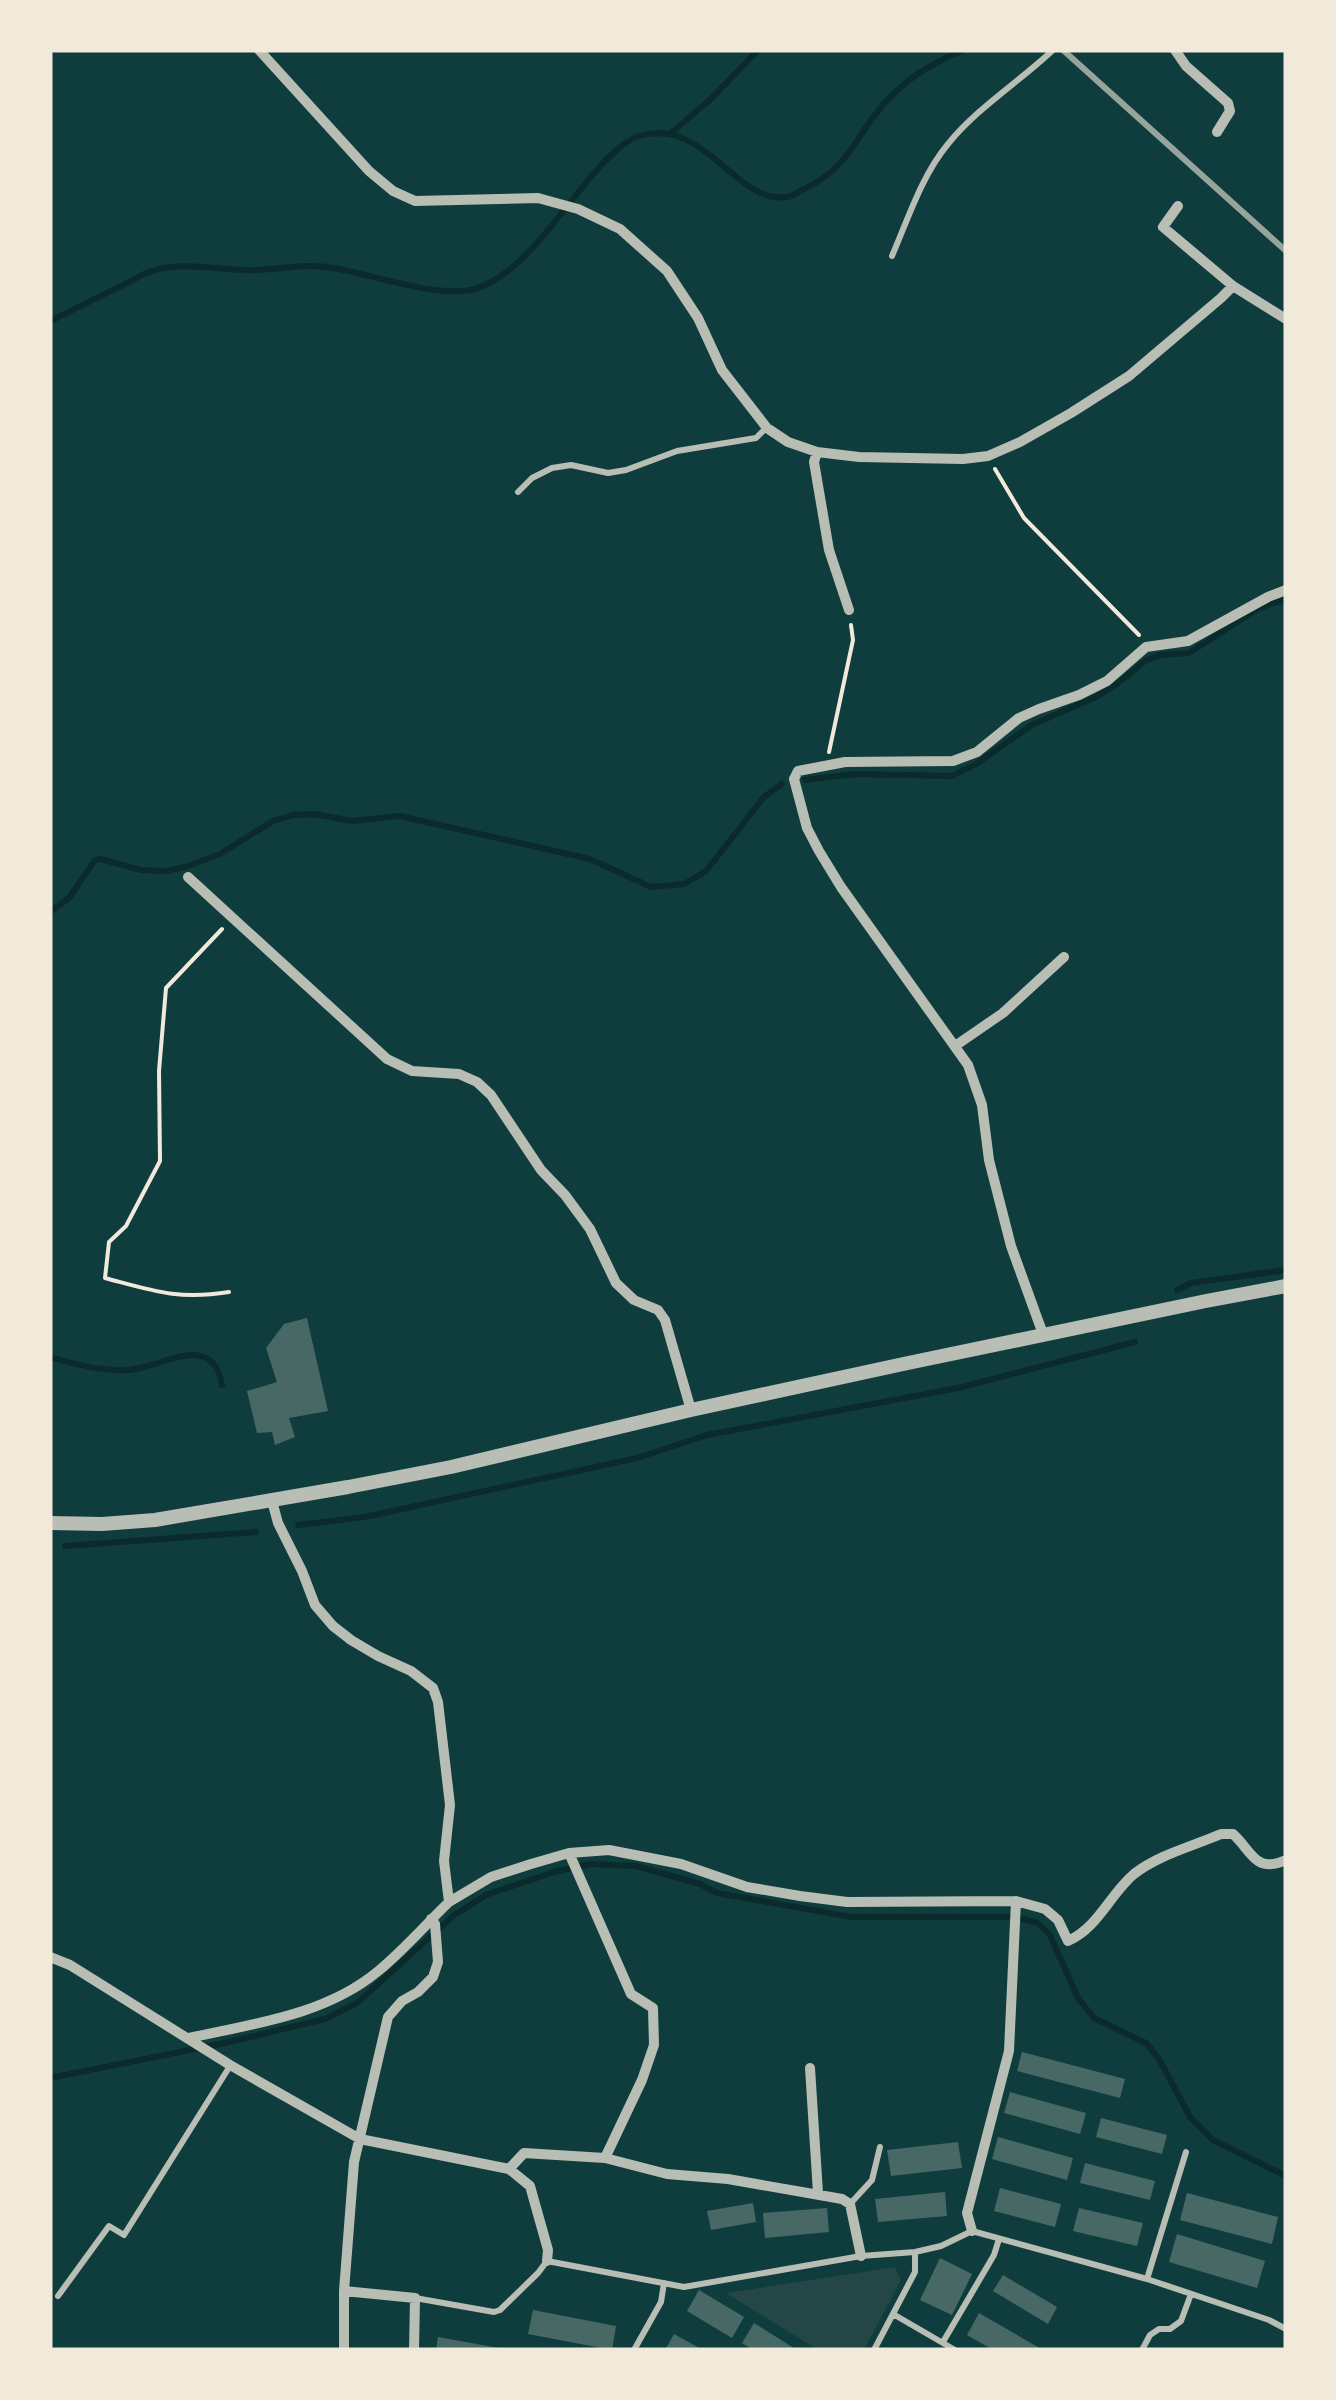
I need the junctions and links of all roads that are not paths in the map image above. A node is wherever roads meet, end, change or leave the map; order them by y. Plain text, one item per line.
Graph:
1 (259, 50) edge
2 (1053, 50) edge
3 (1175, 50) edge
4 (1217, 132) dead end
5 (1178, 206) dead end
6 (892, 256) dead end
7 (1233, 286) junction
8 (1286, 319) edge
9 (767, 428) junction
10 (817, 452) junction
11 (518, 492) dead end
12 (1286, 590) edge
13 (849, 610) road end
14 (188, 877) dead end
15 (1064, 957) dead end
16 (955, 1046) junction
17 (1286, 1286) edge
18 (1043, 1334) junction
19 (691, 1410) junction
20 (272, 1501) junction
21 (50, 1523) edge
22 (569, 1854) junction
23 (1286, 1860) edge
24 (1016, 1901) junction
25 (449, 1902) junction
26 (431, 1919) junction
27 (50, 1957) edge
28 (189, 2038) junction
29 (230, 2065) junction
30 (810, 2068) dead end
31 (360, 2140) junction
32 (880, 2146) dead end
33 (1186, 2152) dead end
34 (606, 2158) junction
35 (509, 2169) junction
36 (818, 2193) junction
37 (850, 2204) junction
38 (972, 2231) junction
39 (999, 2239) junction
40 (915, 2252) junction
41 (861, 2256) junction
42 (546, 2261) junction
43 (1147, 2279) junction
44 (664, 2283) junction
45 (344, 2292) junction
46 (1191, 2294) junction
47 (58, 2296) dead end
48 (415, 2298) junction
49 (893, 2314) junction
50 (1286, 2329) edge
51 (943, 2342) junction
52 (344, 2350) edge
53 (414, 2350) edge
54 (634, 2350) edge
55 (874, 2350) edge
56 (956, 2350) edge
57 (1142, 2350) edge

1 - 9 street
2 - 6 lane
3 - 4 street
5 - 7 street
7 - 8 street
7 - 10 street
9 - 10 street
9 - 11 lane
10 - 13 street
12 - 16 street
14 - 19 street
15 - 16 street
16 - 18 street
17 - 18 street
18 - 19 street
19 - 20 street
20 - 21 street
20 - 25 street
22 - 24 street
22 - 25 street
22 - 34 street
23 - 24 street
24 - 38 street
25 - 26 street
26 - 28 street
26 - 31 street
27 - 28 street
28 - 29 street
29 - 31 street
29 - 47 lane
30 - 36 street
31 - 35 street
31 - 45 street
32 - 37 lane
33 - 43 lane
34 - 35 street
34 - 36 street
35 - 42 street
36 - 37 street
37 - 41 street
38 - 39 lane
38 - 40 lane
39 - 43 lane
39 - 51 lane
40 - 41 lane
40 - 49 lane
41 - 44 lane
42 - 44 lane
42 - 48 lane
43 - 46 lane
44 - 54 lane
45 - 48 street
45 - 52 street
46 - 50 lane
46 - 57 lane
48 - 53 street
49 - 51 lane
49 - 55 lane
51 - 56 lane

